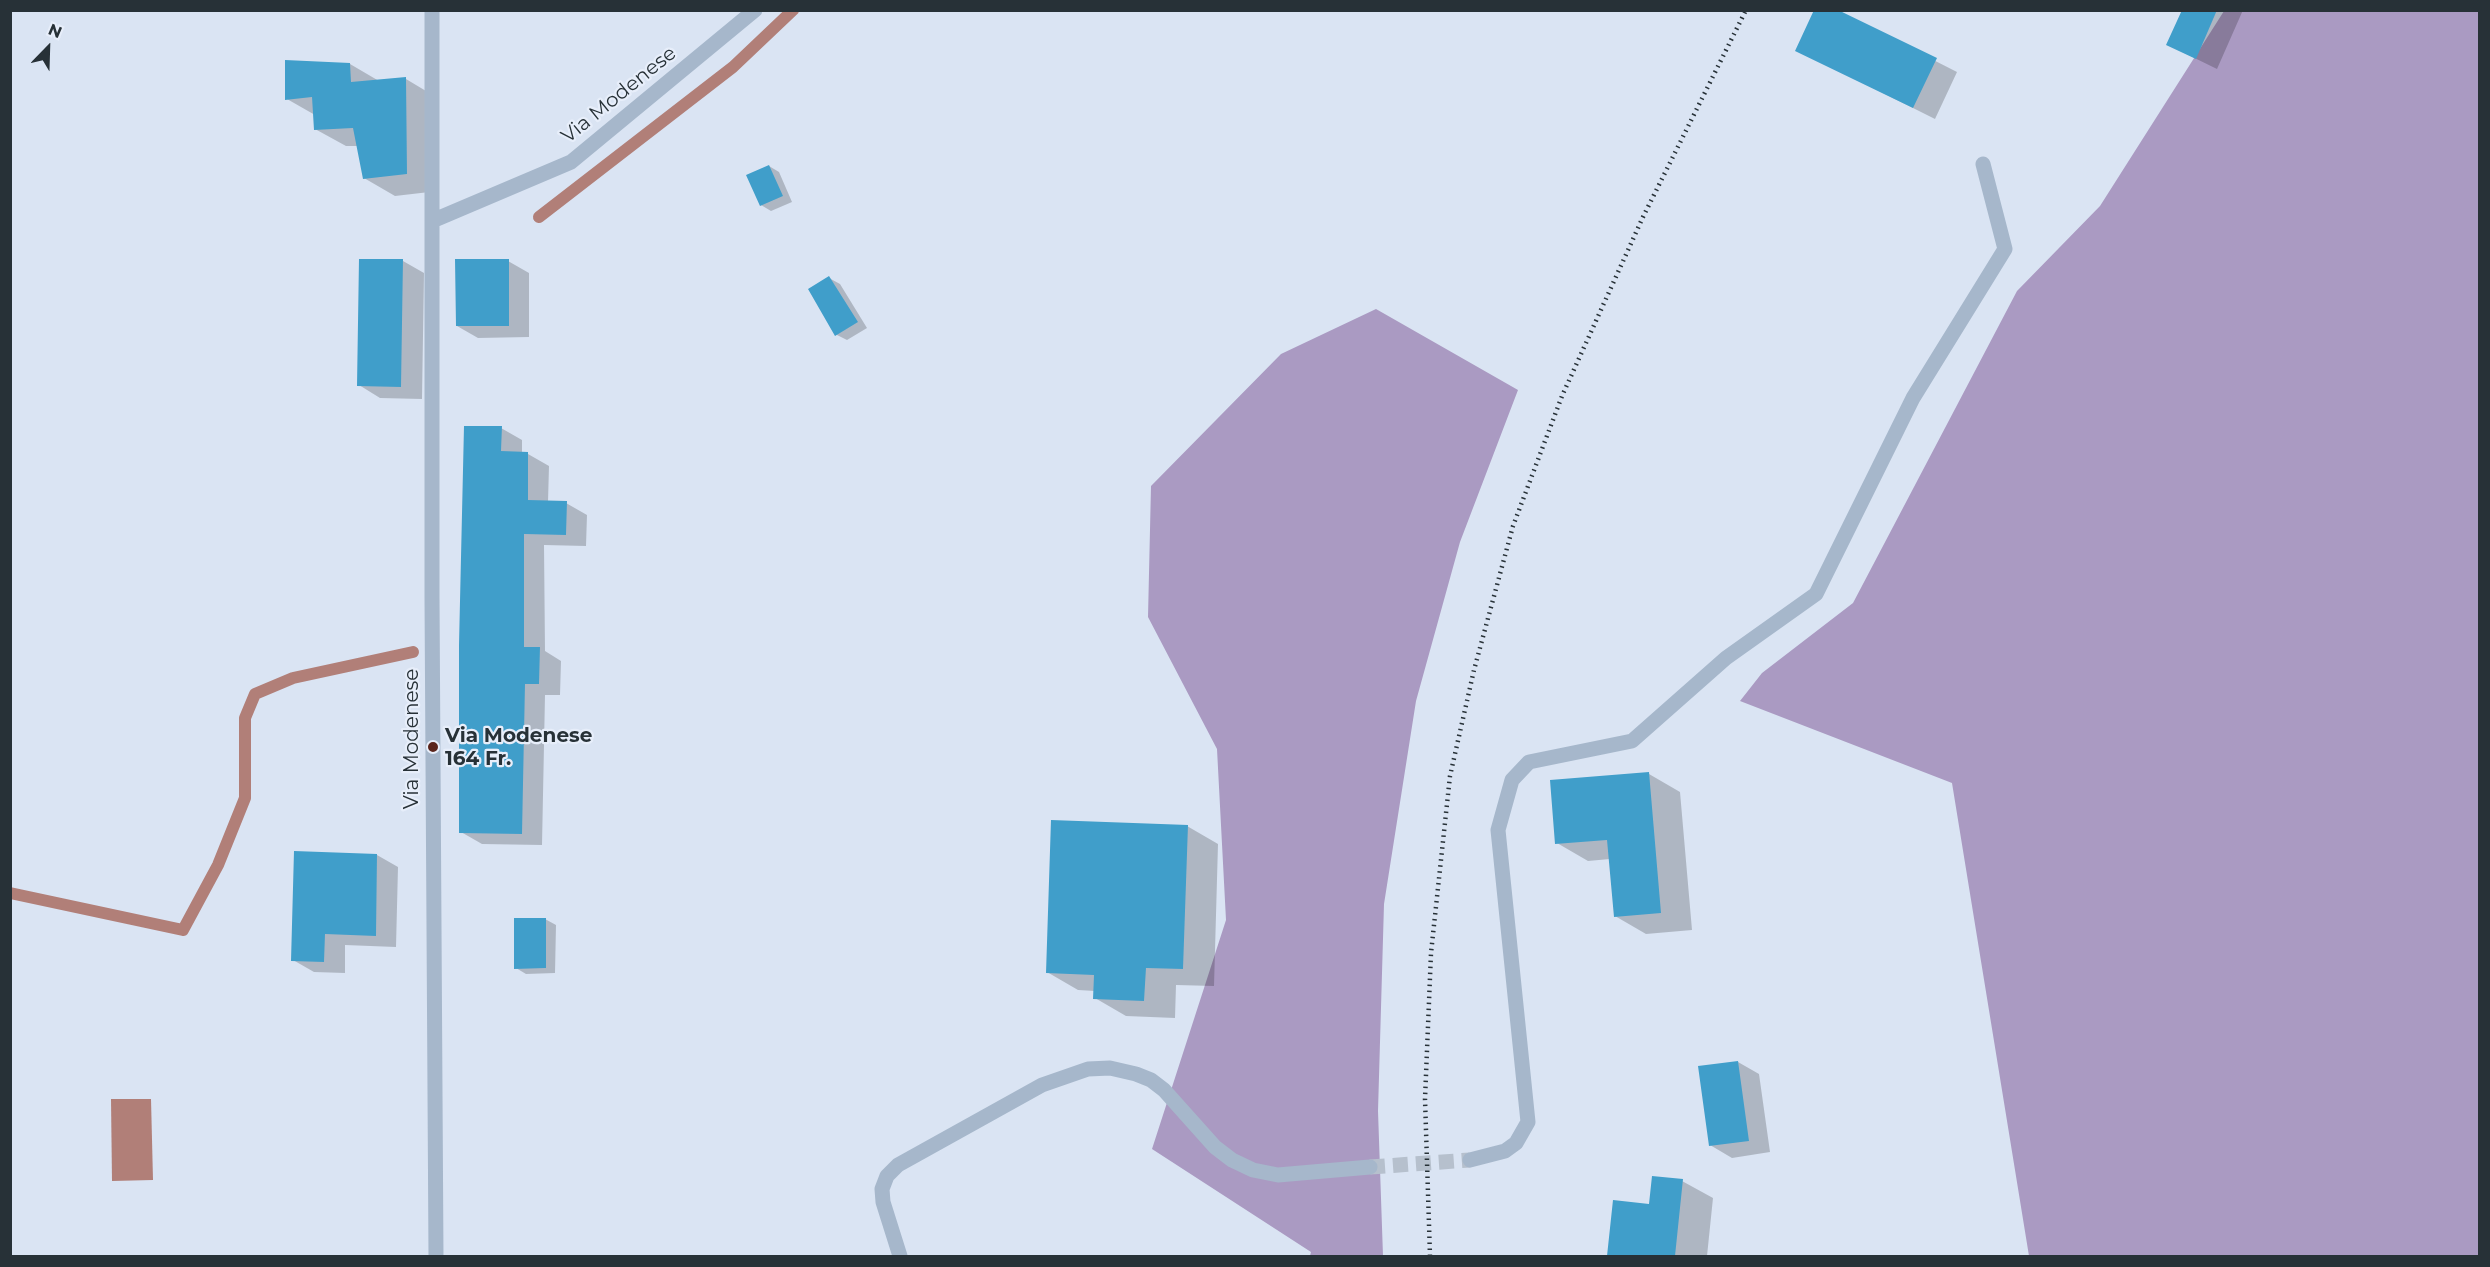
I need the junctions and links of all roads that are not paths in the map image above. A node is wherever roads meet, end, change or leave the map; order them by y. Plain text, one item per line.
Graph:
1 (432, 10) edge
2 (755, 10) edge
3 (1983, 164) dead end
4 (432, 220) junction
5 (1470, 1160) tunnel mouth
6 (1371, 1167) tunnel mouth
7 (436, 1257) edge
8 (900, 1257) edge

1 - 4 street, Via Modenese
2 - 4 street, Via Modenese
3 - 5 street
4 - 7 street, Via Modenese
6 - 8 street

